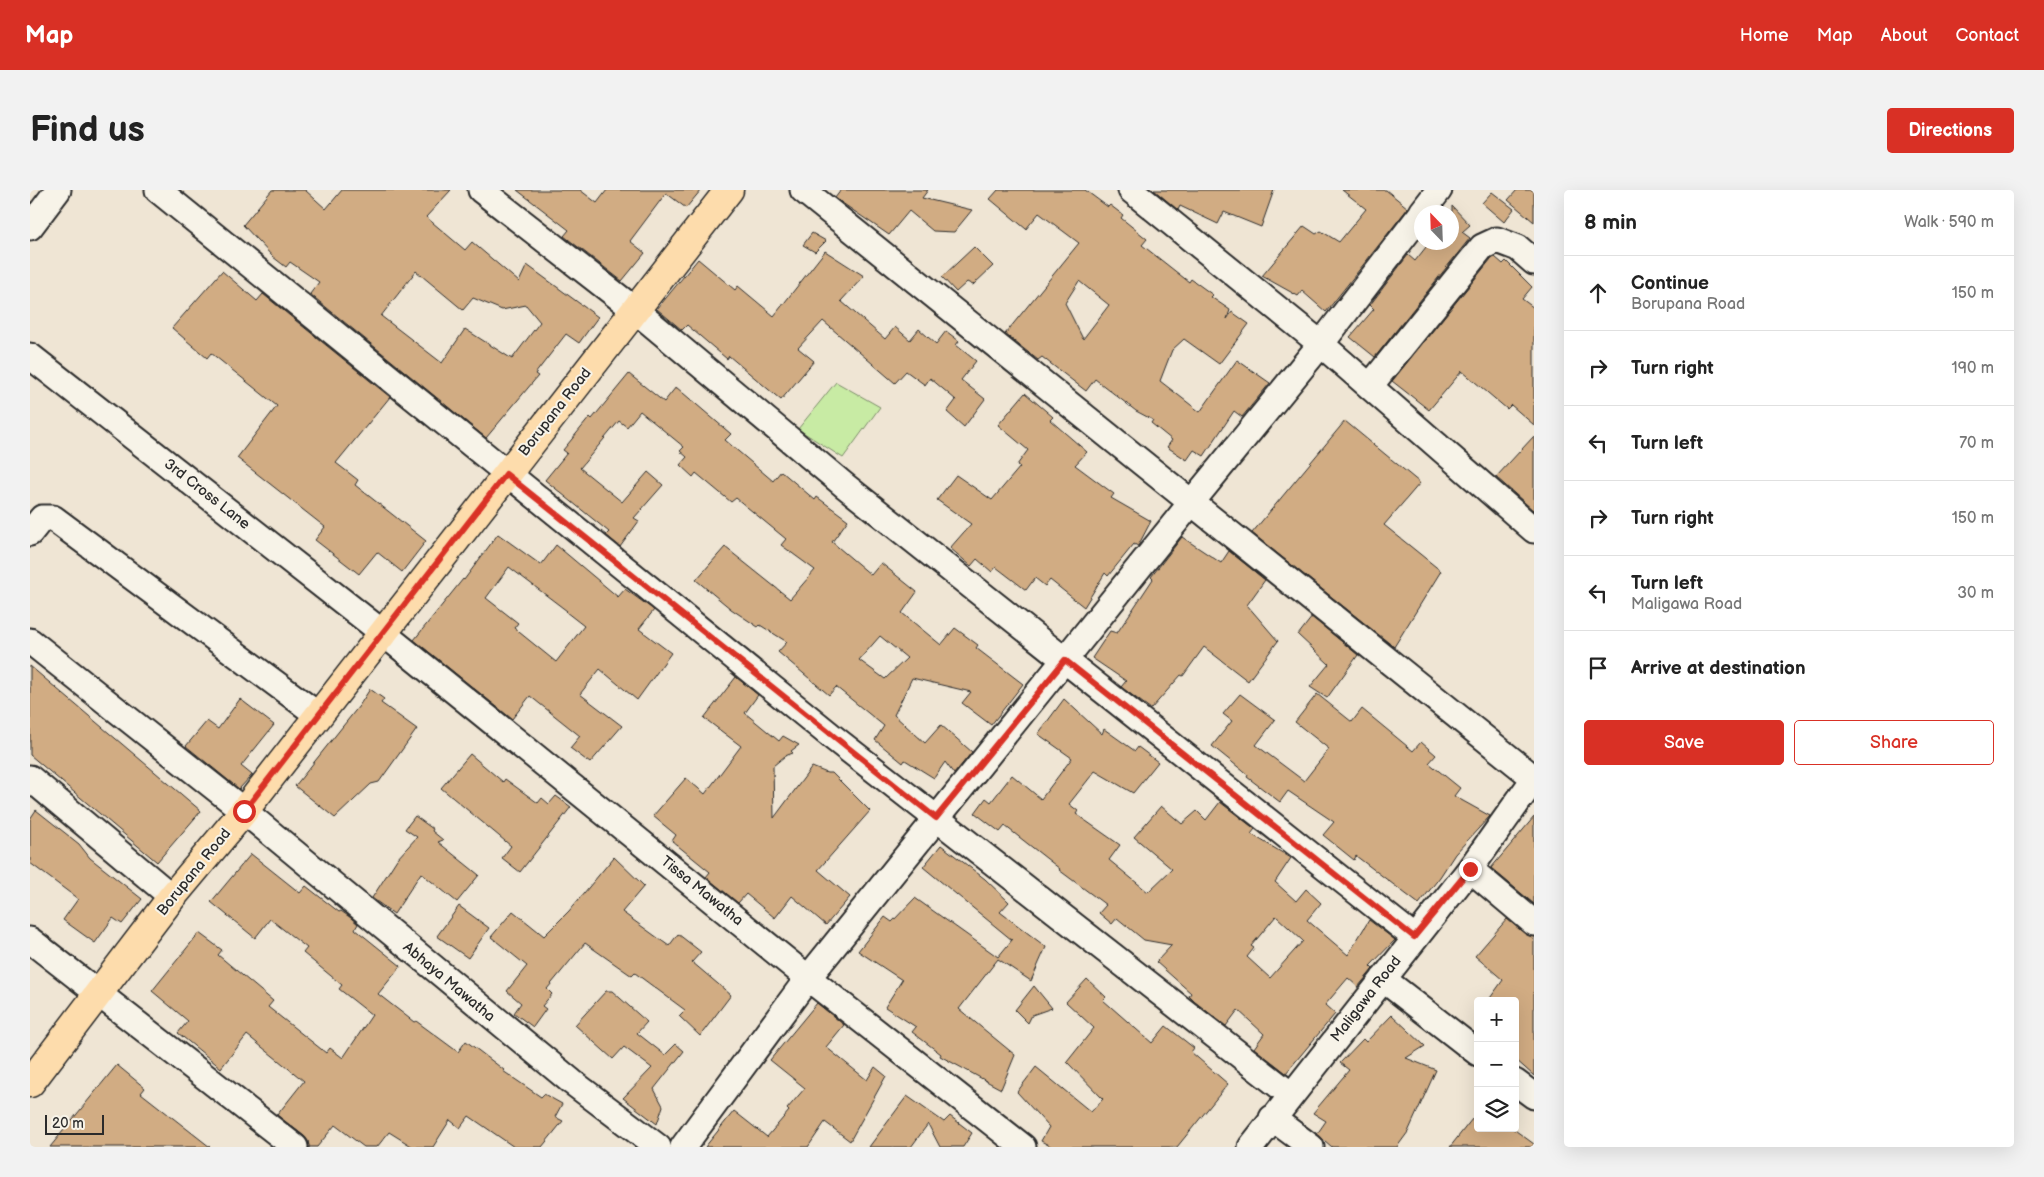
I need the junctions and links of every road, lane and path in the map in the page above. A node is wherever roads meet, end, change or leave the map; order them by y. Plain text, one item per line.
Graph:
1 (58, 190) edge
2 (158, 190) edge
3 (481, 190) edge
4 (729, 190) edge
5 (803, 190) edge
6 (1130, 190) edge
7 (1438, 190) edge
8 (1428, 205) edge
9 (1414, 223) edge
10 (30, 228) edge
11 (1534, 262) edge
12 (635, 310) junction
13 (1321, 344) junction
14 (30, 356) edge
15 (1370, 386) junction
16 (506, 474) junction
17 (1191, 503) junction
18 (1534, 530) edge
19 (30, 533) edge
20 (383, 633) junction
21 (30, 641) edge
22 (1065, 660) junction
23 (318, 715) junction
24 (30, 778) edge
25 (1534, 778) edge
26 (244, 811) junction
27 (936, 818) junction
28 (1470, 869) junction
29 (172, 896) junction
30 (1534, 923) edge
31 (1414, 937) junction
32 (30, 940) edge
33 (808, 978) junction
34 (1383, 979) junction
35 (99, 994) junction
36 (1474, 1050) edge
37 (30, 1083) edge
38 (1519, 1085) edge
39 (1291, 1095) junction
40 (1534, 1096) edge
41 (1272, 1118) junction
42 (295, 1147) edge
43 (658, 1147) edge
44 (683, 1147) edge
45 (1023, 1147) edge
46 (1251, 1147) edge
47 (1311, 1147) edge

1 - 10 street
2 - 16 street
3 - 12 street
4 - 12 main road, Borupana Road
5 - 17 street
6 - 13 street
7 - 8 street
9 - 13 street
11 - 15 street
12 - 16 main road, Borupana Road
12 - 22 street
13 - 15 street
13 - 17 street
14 - 20 street, 3rd Cross Lane
15 - 18 street
16 - 20 main road, Borupana Road
16 - 27 street
17 - 22 street
17 - 25 street
19 - 23 street
20 - 23 main road, Borupana Road
20 - 33 street, Tissa Mawatha
21 - 26 street, Abhaya Mawatha
22 - 27 street
22 - 31 street
23 - 26 main road, Borupana Road
24 - 29 street
25 - 28 street, Maligawa Road
26 - 29 main road, Borupana Road
26 - 43 street, Abhaya Mawatha
27 - 33 street
27 - 39 street
28 - 30 street
28 - 31 street, Maligawa Road
29 - 35 main road, Borupana Road
31 - 34 street, Maligawa Road
32 - 35 street
33 - 44 street
33 - 45 street, Tissa Mawatha
34 - 36 street
34 - 39 street, Maligawa Road
35 - 37 main road, Borupana Road
35 - 42 street
38 - 40 street
39 - 41 street, Maligawa Road
41 - 46 street, Maligawa Road
41 - 47 street

